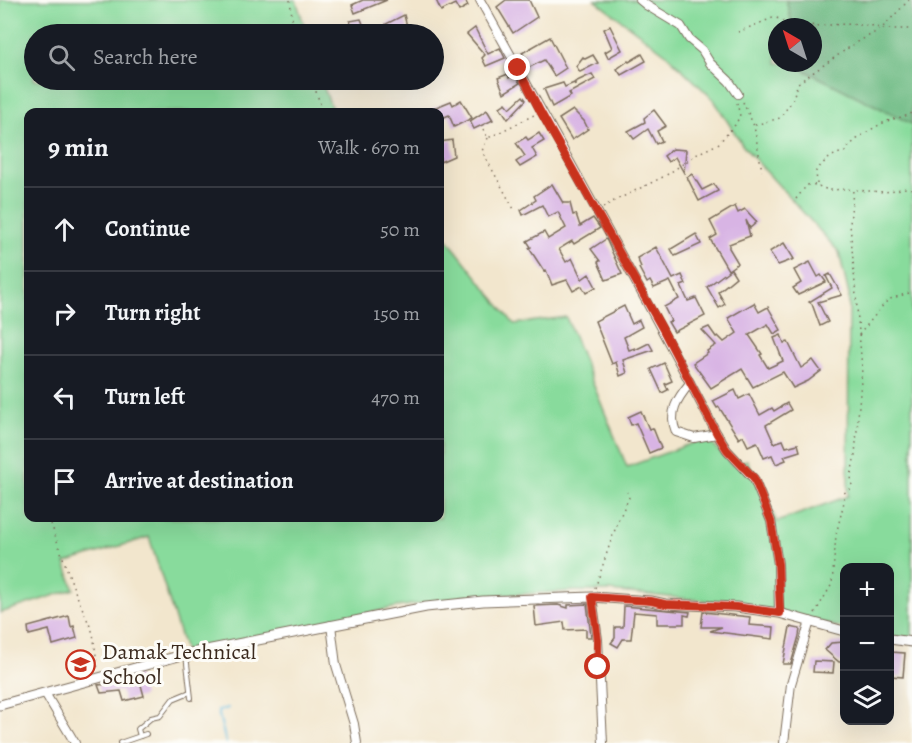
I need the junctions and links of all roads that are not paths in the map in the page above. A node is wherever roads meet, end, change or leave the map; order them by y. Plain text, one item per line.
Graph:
1 (480, 0) edge
2 (640, 0) edge
3 (738, 94) road end
4 (690, 383) junction
5 (717, 434) junction
6 (592, 597) junction
7 (780, 613) junction
8 (810, 621) junction
9 (331, 625) junction
10 (840, 629) edge
11 (894, 640) edge
12 (912, 642) edge
13 (186, 654) junction
14 (190, 692) junction
15 (45, 693) junction
16 (191, 698) dead end
17 (0, 705) edge
18 (146, 734) dead end
19 (140, 736) junction
20 (75, 743) edge
21 (120, 743) edge
22 (357, 743) edge
23 (603, 743) edge
24 (784, 743) edge

1 - 4 street
2 - 3 street
4 - 5 street
4 - 5 street
5 - 7 street
6 - 7 street
6 - 9 street
6 - 23 street
7 - 8 street
8 - 10 street
8 - 24 street
9 - 13 street
9 - 22 street
11 - 12 street
13 - 14 lane
13 - 15 street
14 - 16 lane
14 - 19 lane
15 - 17 street
15 - 20 street
18 - 19 lane
19 - 21 lane

